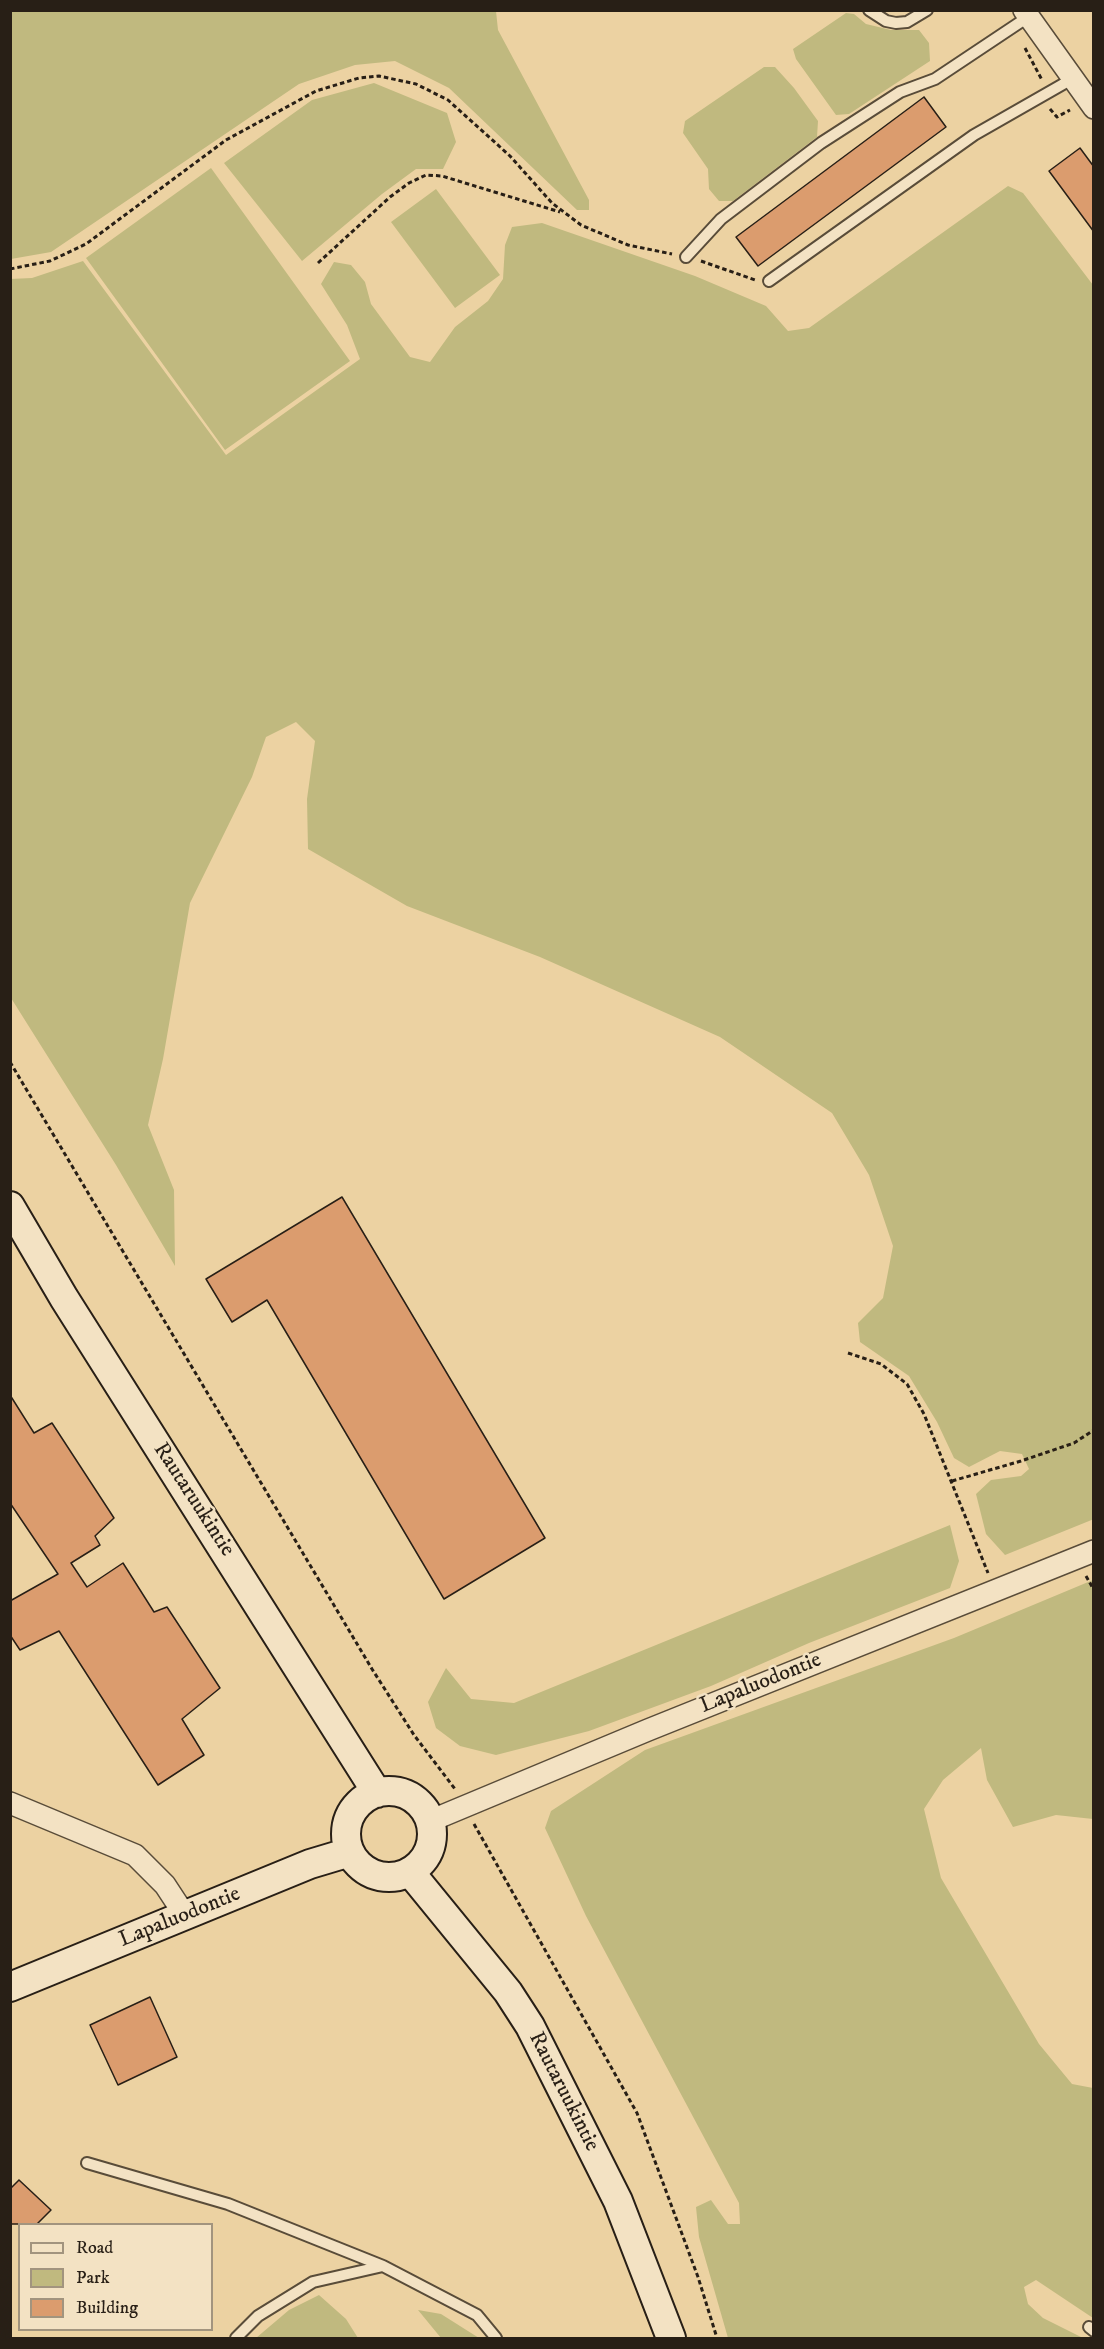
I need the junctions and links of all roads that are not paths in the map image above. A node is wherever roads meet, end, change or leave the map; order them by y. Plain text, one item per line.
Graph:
1 (869, 10) edge
2 (927, 10) edge
3 (1026, 16) edge
4 (1071, 79) junction
5 (1090, 103) edge
6 (686, 257) road end
7 (769, 281) road end
8 (10, 1206) edge
9 (1094, 1551) edge
10 (377, 1793) junction
11 (10, 1803) edge
12 (430, 1821) junction
13 (350, 1852) junction
14 (410, 1872) junction
15 (186, 1917) junction
16 (10, 1987) edge
17 (87, 2163) dead end
18 (383, 2266) junction
19 (236, 2338) edge
20 (496, 2338) edge
21 (671, 2338) edge

1 - 2 lane
3 - 4 street
3 - 6 lane
4 - 5 street
4 - 7 lane
8 - 10 main road, Rautaruukintie
9 - 12 street, Lapaluodontie
10 - 12 main road
10 - 13 main road
11 - 15 street
12 - 14 main road
13 - 14 main road
13 - 15 main road, Lapaluodontie
14 - 21 main road, Rautaruukintie
15 - 16 main road, Lapaluodontie
17 - 18 lane
18 - 19 lane
18 - 20 lane

